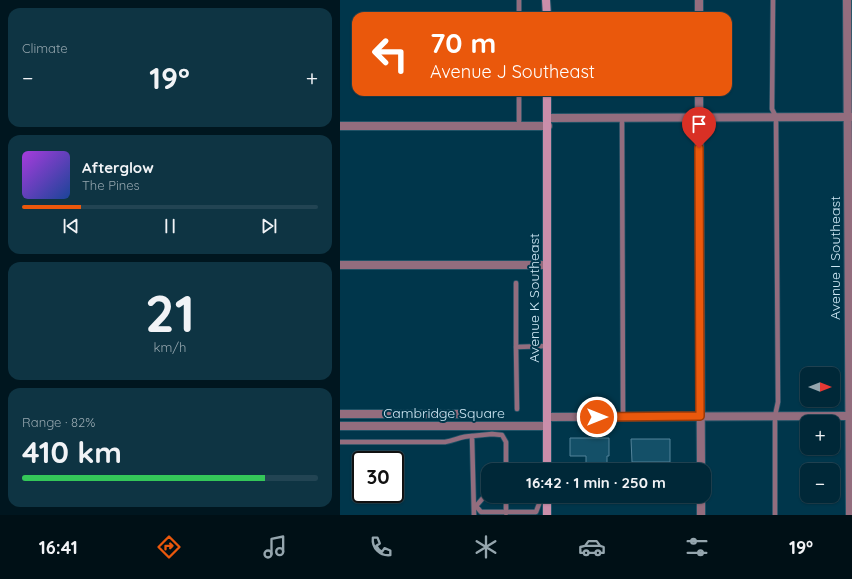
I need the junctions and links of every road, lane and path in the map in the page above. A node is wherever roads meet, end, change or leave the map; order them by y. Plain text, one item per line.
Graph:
1 (519, 0) edge
2 (546, 0) edge
3 (699, 0) edge
4 (773, 0) edge
5 (847, 0) edge
6 (519, 12) edge
7 (547, 12) edge
8 (699, 12) edge
9 (519, 96) edge
10 (547, 96) edge
11 (699, 96) edge
12 (699, 117) junction
13 (776, 117) junction
14 (850, 117) edge
15 (622, 118) junction
16 (548, 122) junction
17 (340, 126) edge
18 (519, 126) junction
19 (340, 265) edge
20 (547, 265) junction
21 (516, 283) dead end
22 (547, 346) junction
23 (516, 347) junction
24 (517, 409) dead end
25 (340, 414) edge
26 (464, 414) dead end
27 (700, 416) junction
28 (776, 416) junction
29 (850, 416) edge
30 (623, 417) junction
31 (547, 422) junction
32 (340, 426) edge
33 (472, 436) junction
34 (340, 442) edge
35 (506, 463) edge
36 (547, 463) edge
37 (701, 463) edge
38 (481, 501) edge
39 (506, 503) edge
40 (543, 503) edge
41 (545, 503) edge
42 (701, 503) edge
43 (475, 506) junction
44 (506, 514) edge
45 (474, 515) edge
46 (547, 515) edge
47 (701, 515) edge
48 (775, 515) edge
49 (850, 515) edge

1 - 6 lane
2 - 7 street
3 - 8 street
4 - 13 lane
5 - 14 street, Avenue I Southeast
9 - 18 lane
10 - 16 street, Avenue K Southeast
11 - 12 street
12 - 13 street
12 - 15 street
12 - 27 street
13 - 14 street
13 - 28 lane
14 - 29 street, Avenue I Southeast
15 - 16 street
15 - 30 lane
16 - 18 street
16 - 20 street, Avenue K Southeast
17 - 18 street
19 - 20 street
20 - 22 street, Avenue K Southeast
21 - 23 lane
22 - 23 lane
22 - 31 street, Avenue K Southeast
23 - 24 lane
25 - 26 street
27 - 28 street, Cambridge Square
27 - 30 street, Cambridge Square
27 - 37 street
28 - 29 street, Cambridge Square
28 - 48 lane
29 - 49 street, Avenue I Southeast
30 - 31 street, Cambridge Square
31 - 32 street, Cambridge Square
31 - 36 street, Avenue K Southeast
33 - 34 lane
33 - 35 lane
33 - 43 lane
38 - 43 lane
39 - 44 lane
40 - 44 lane
41 - 46 street
42 - 47 street
43 - 44 lane
43 - 45 lane

